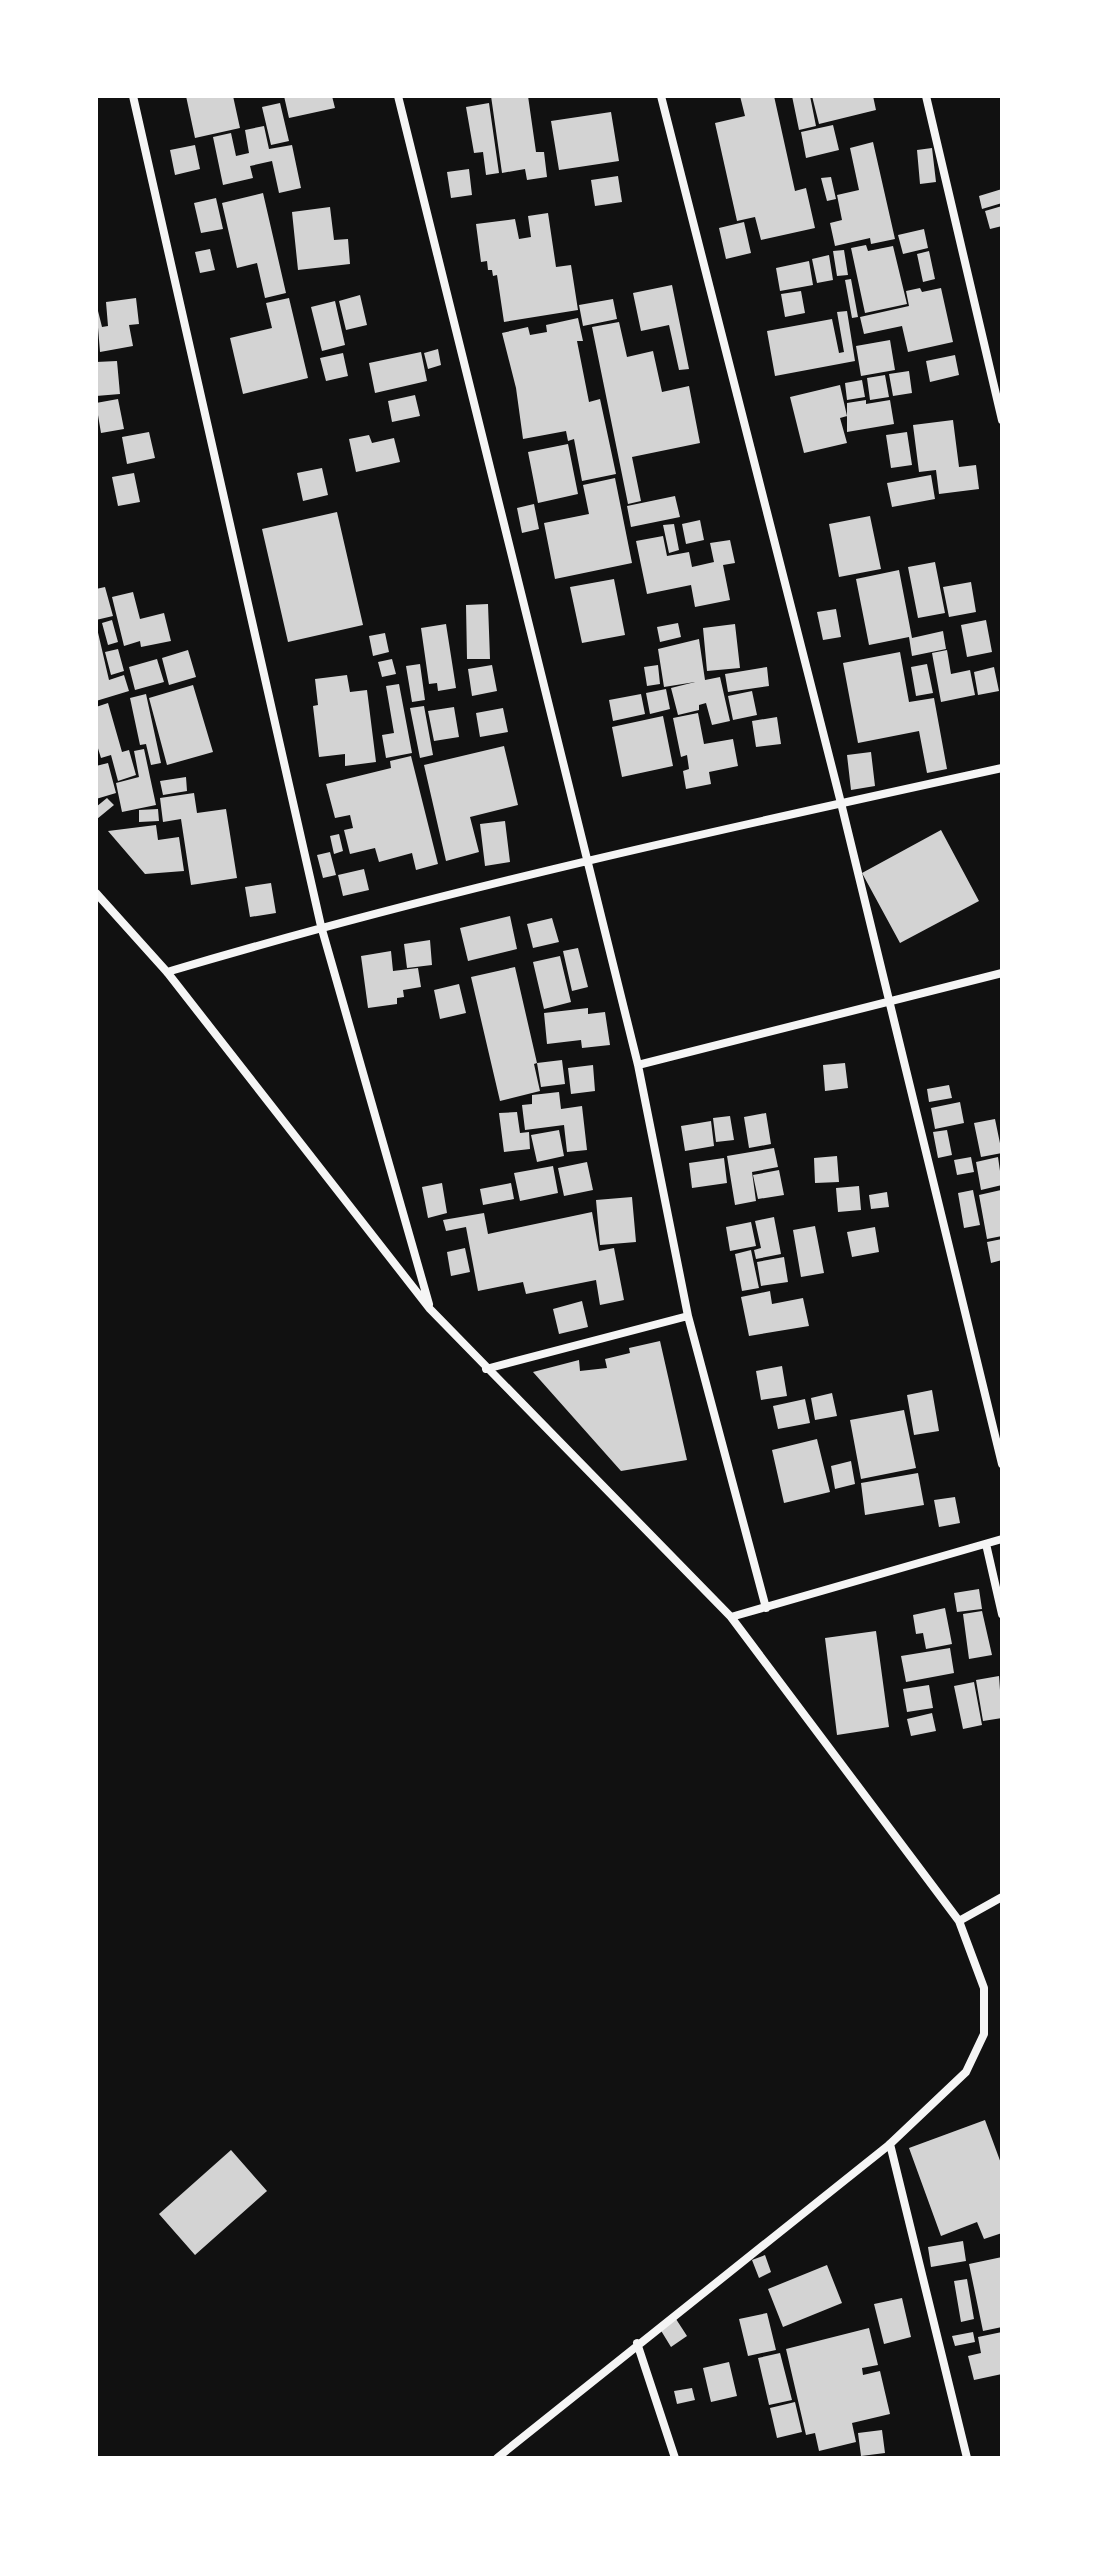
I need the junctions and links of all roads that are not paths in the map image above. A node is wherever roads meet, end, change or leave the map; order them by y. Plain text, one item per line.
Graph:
1 (133, 96) edge
2 (398, 96) edge
3 (661, 96) edge
4 (926, 96) edge
5 (1002, 420) edge
6 (1002, 768) edge
7 (841, 803) junction
8 (585, 861) junction
9 (96, 893) edge
10 (321, 926) junction
11 (167, 972) junction
12 (1002, 973) edge
13 (887, 1000) junction
14 (638, 1065) junction
15 (430, 1309) junction
16 (688, 1316) junction
17 (486, 1369) junction
18 (1002, 1464) edge
19 (1002, 1539) edge
20 (986, 1544) junction
21 (766, 1608) junction
22 (1002, 1614) edge
23 (731, 1617) junction
24 (1002, 1897) edge
25 (959, 1921) junction
26 (890, 2144) junction
27 (637, 2343) junction
28 (497, 2458) edge
29 (675, 2458) edge
30 (967, 2458) edge

1 - 10 street
2 - 8 street
3 - 7 street
4 - 5 street
6 - 7 street
7 - 8 street
7 - 13 street
8 - 10 street
8 - 14 street
9 - 11 street
10 - 11 street
10 - 15 street
11 - 15 street
12 - 13 street
13 - 14 street
13 - 18 street
14 - 16 street
15 - 17 street
16 - 17 street
16 - 21 street
17 - 23 street
19 - 20 street
20 - 21 street
20 - 22 street
21 - 23 street
23 - 25 street
24 - 25 street
25 - 26 street
26 - 27 street
26 - 30 street
27 - 28 street
27 - 29 street

